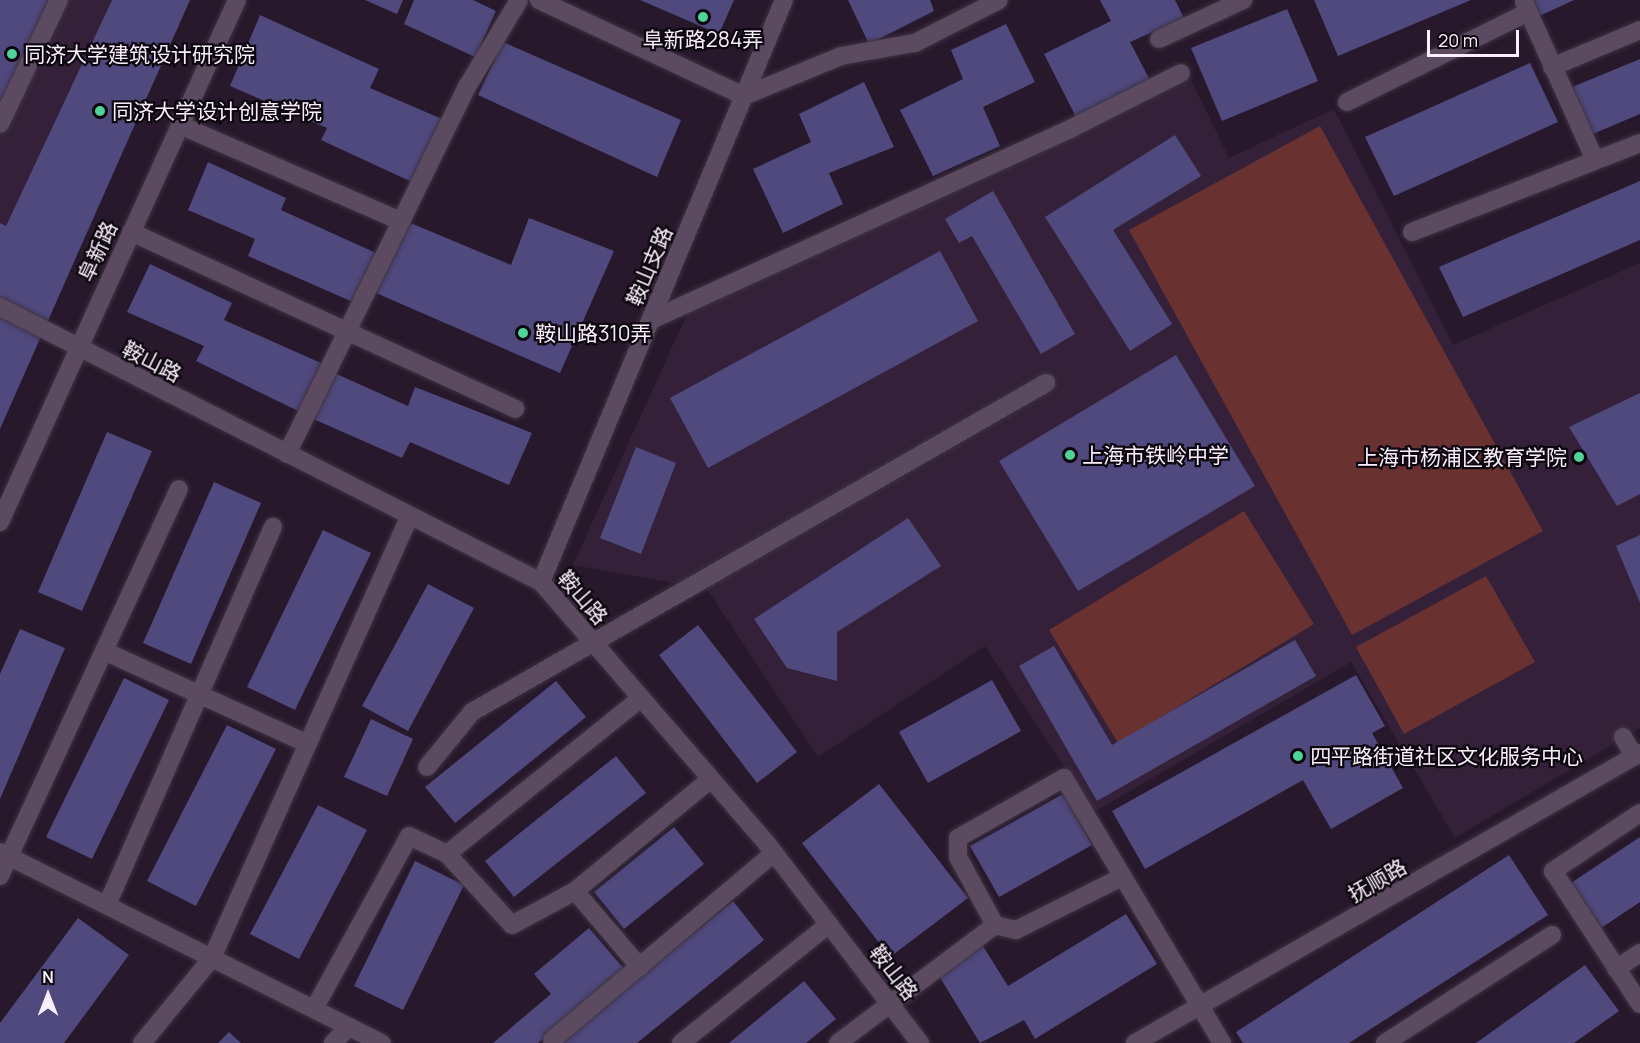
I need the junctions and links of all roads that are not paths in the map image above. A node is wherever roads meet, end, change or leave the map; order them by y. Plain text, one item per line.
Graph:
1 (59, 0) edge
2 (237, 0) edge
3 (519, 0) edge
4 (539, 0) edge
5 (784, 0) edge
6 (999, 0) edge
7 (1244, 0) edge
8 (1526, 6) edge
9 (1640, 30) edge
10 (1159, 39) dead end
11 (1552, 67) junction
12 (1181, 73) dead end
13 (744, 96) junction
14 (1347, 102) dead end
15 (0, 124) edge
16 (180, 124) junction
17 (1640, 143) edge
18 (1595, 160) junction
19 (399, 220) junction
20 (131, 232) junction
21 (1412, 232) dead end
22 (0, 307) edge
23 (651, 320) junction
24 (345, 331) junction
25 (78, 349) junction
26 (1046, 383) dead end
27 (515, 409) dead end
28 (287, 454) junction
29 (179, 489) dead end
30 (410, 516) junction
31 (0, 522) edge
32 (273, 527) dead end
33 (541, 582) junction
34 (592, 640) junction
35 (104, 651) junction
36 (199, 694) junction
37 (642, 698) junction
38 (1623, 737) dead end
39 (308, 744) junction
40 (1637, 755) edge
41 (427, 767) dead end
42 (711, 779) junction
43 (1640, 813) edge
44 (774, 853) junction
45 (5, 854) edge
46 (447, 854) junction
47 (0, 876) edge
48 (1122, 877) junction
49 (575, 891) junction
50 (106, 905) junction
51 (829, 924) junction
52 (994, 925) junction
53 (1552, 934) dead end
54 (1640, 952) edge
55 (212, 958) junction
56 (640, 967) junction
57 (1616, 969) junction
58 (889, 1002) junction
59 (1640, 1004) edge
60 (1202, 1008) junction
61 (314, 1009) junction
62 (349, 1027) junction
63 (552, 1040) dead end
64 (142, 1043) edge
65 (333, 1043) edge
66 (382, 1043) edge
67 (681, 1043) edge
68 (838, 1043) edge
69 (920, 1043) edge
70 (1135, 1043) edge
71 (1222, 1043) edge
72 (1385, 1043) edge

1 - 15 street
2 - 16 street, 阜新路
3 - 19 street
4 - 13 street
5 - 13 street, 鞍山支路
6 - 13 street
7 - 10 street
8 - 11 street
8 - 14 street
9 - 11 street
11 - 18 street
12 - 23 street
13 - 23 street, 鞍山支路
16 - 19 street
16 - 20 street, 阜新路
17 - 18 street
18 - 21 street
19 - 24 street
20 - 24 street
20 - 25 street, 阜新路
22 - 25 street, 鞍山路
23 - 33 street, 鞍山支路
24 - 27 street
24 - 28 street
25 - 28 street, 鞍山路
25 - 31 street, 阜新路
26 - 34 street
28 - 30 street, 鞍山路
29 - 35 street
30 - 33 street, 鞍山路
30 - 39 street
32 - 36 street
33 - 34 street, 鞍山路
34 - 37 street, 鞍山路
34 - 41 street
35 - 36 street
35 - 45 street
36 - 39 street
36 - 50 street
37 - 42 street, 鞍山路
37 - 46 street
38 - 40 street
39 - 55 street
40 - 60 street, 抚顺路
42 - 44 street, 鞍山路
42 - 49 street
43 - 57 street
44 - 51 street, 鞍山路
44 - 56 street
45 - 47 street
45 - 50 street
46 - 49 street
46 - 61 street
48 - 52 street
48 - 52 street
48 - 60 street
49 - 56 street
50 - 55 street
51 - 58 street, 鞍山路
51 - 67 street
52 - 58 street
53 - 72 street
54 - 57 street
55 - 61 street
55 - 64 street
56 - 63 street
57 - 59 street
58 - 68 street
58 - 69 street, 鞍山路
60 - 70 street, 抚顺路
60 - 71 street
61 - 62 street
62 - 65 street
62 - 66 street

